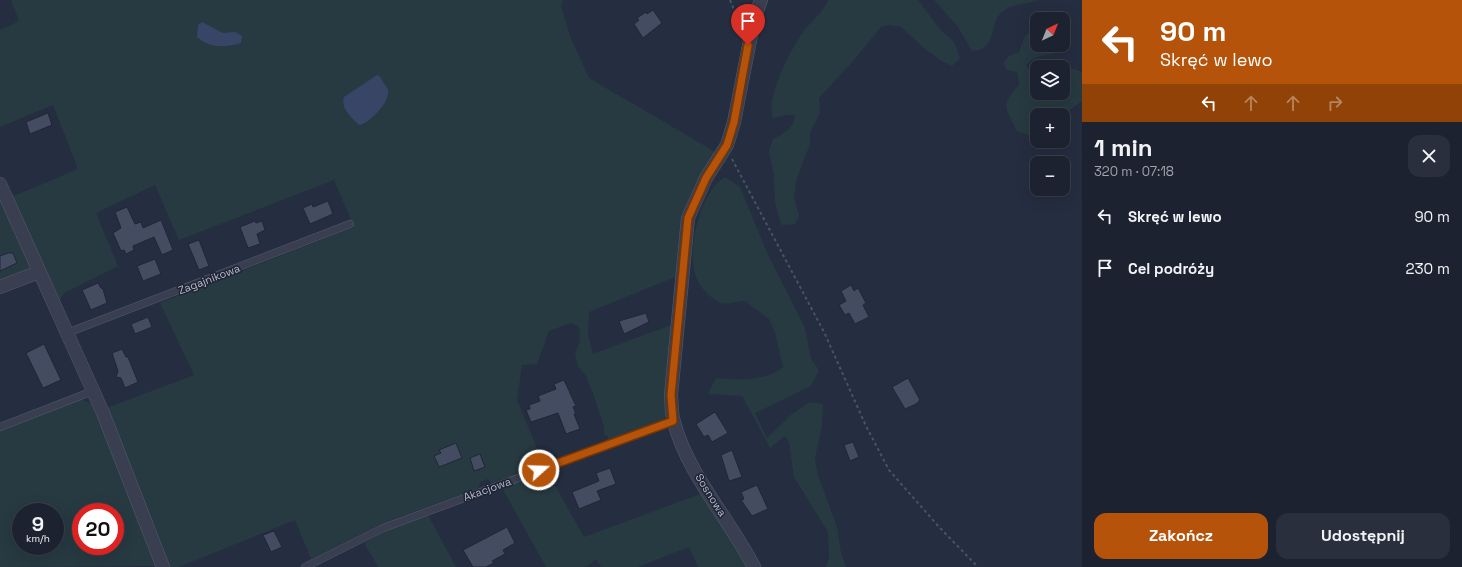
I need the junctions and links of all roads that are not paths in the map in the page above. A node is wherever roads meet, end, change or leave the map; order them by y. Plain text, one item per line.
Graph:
1 (762, 0) edge
2 (0, 184) edge
3 (350, 224) dead end
4 (39, 272) junction
5 (0, 287) edge
6 (67, 333) junction
7 (94, 391) junction
8 (673, 421) junction
9 (0, 427) edge
10 (163, 567) edge
11 (306, 567) edge
12 (754, 567) edge

1 - 8 street, Sosnowa
2 - 4 street
3 - 6 lane, Zagajnikowa
4 - 5 street
4 - 6 street
6 - 7 street
7 - 9 lane
7 - 10 street
8 - 11 lane, Akacjowa
8 - 12 street, Sosnowa

